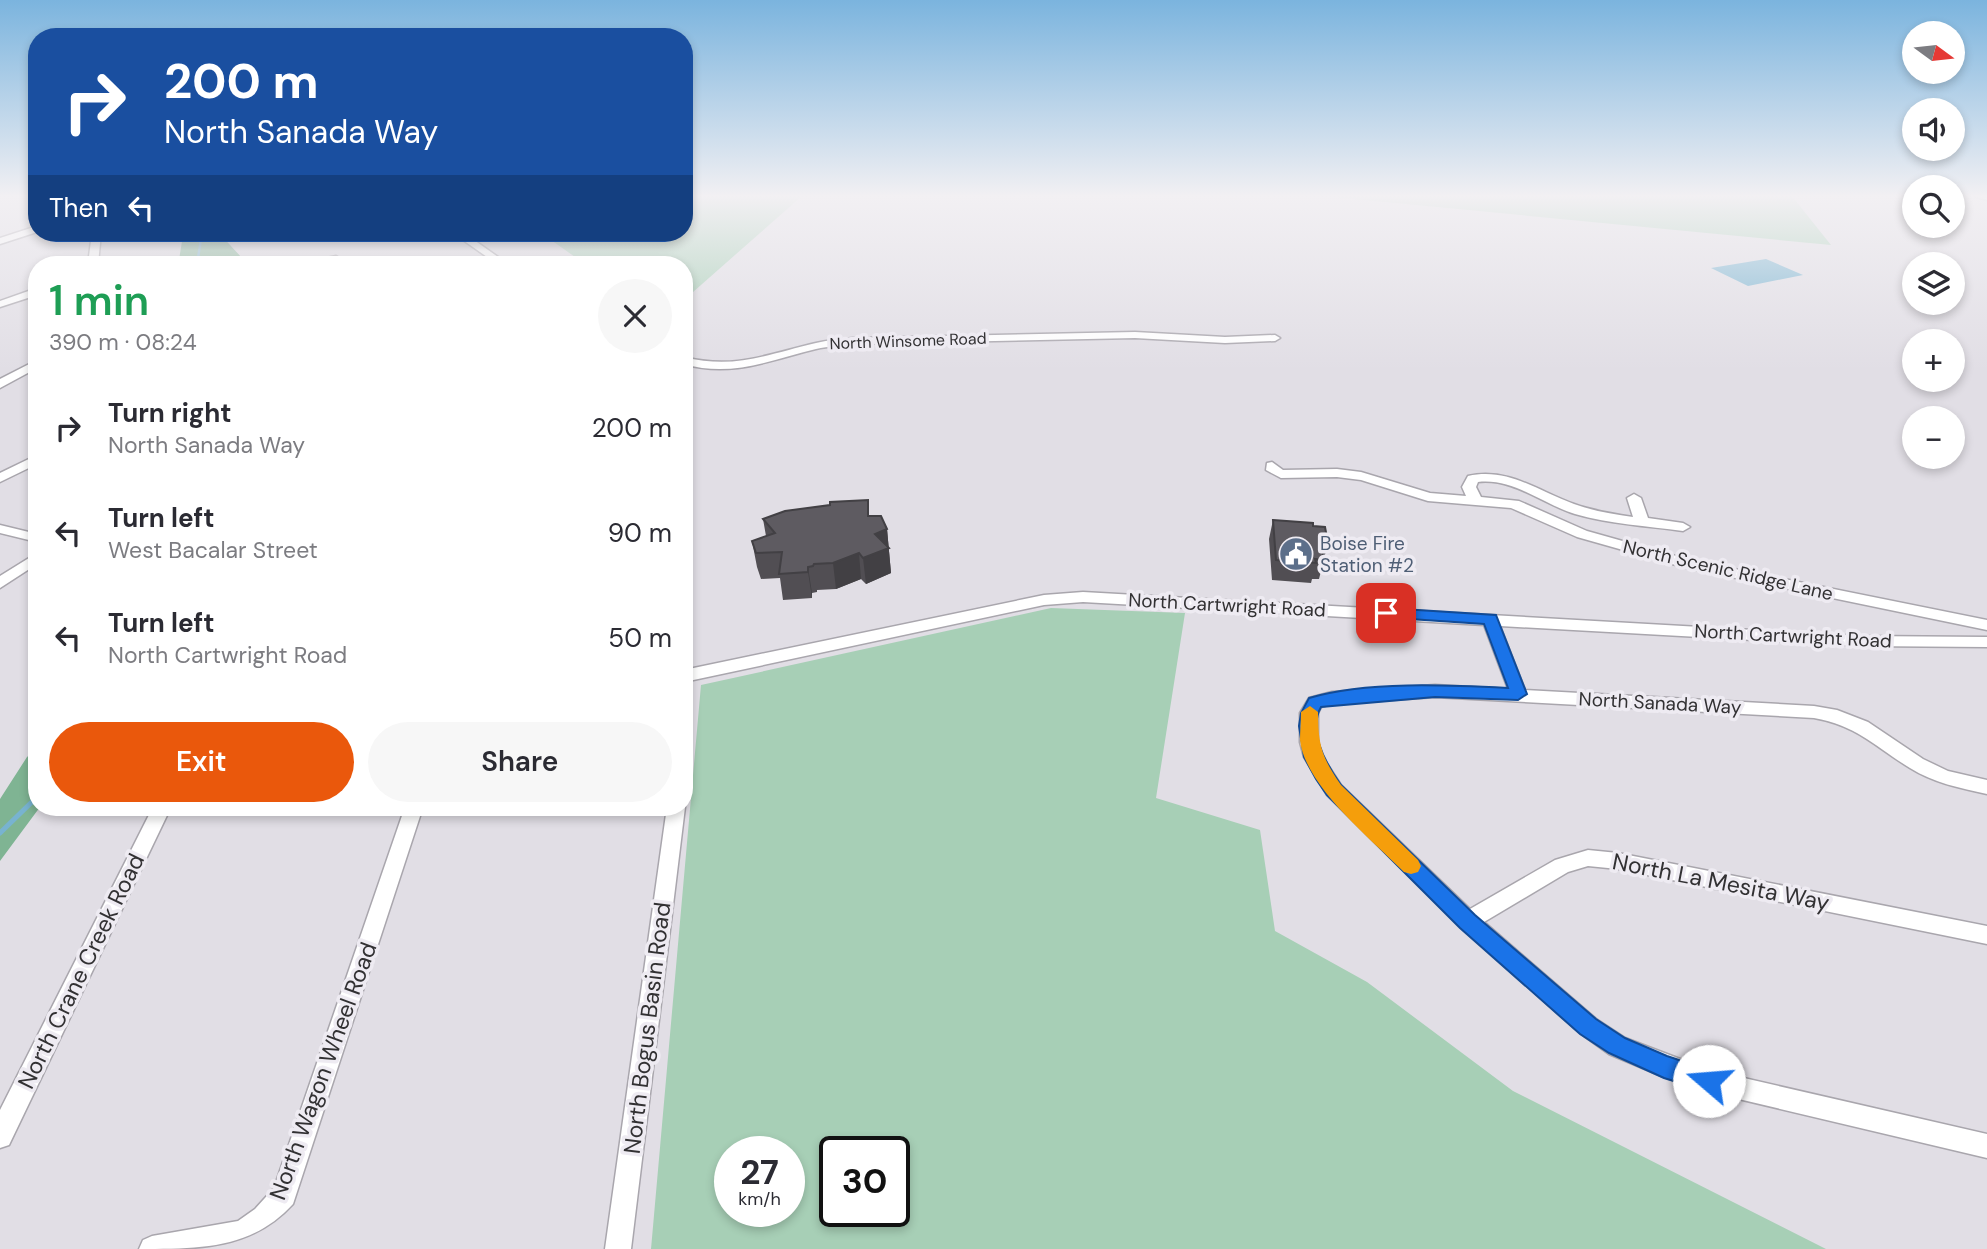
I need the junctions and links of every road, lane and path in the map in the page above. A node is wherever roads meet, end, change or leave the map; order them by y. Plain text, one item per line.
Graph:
1 (28, 294) edge
2 (0, 304) edge
3 (1275, 338) dead end
4 (693, 363) edge
5 (28, 368) edge
6 (0, 384) edge
7 (28, 464) edge
8 (1272, 466) dead end
9 (0, 478) edge
10 (1634, 498) dead end
11 (1476, 502) junction
12 (1642, 521) junction
13 (1683, 527) dead end
14 (0, 529) edge
15 (28, 536) edge
16 (28, 563) edge
17 (0, 583) edge
18 (1490, 619) junction
19 (1987, 625) edge
20 (1987, 642) edge
21 (693, 674) edge
22 (1518, 694) junction
23 (1987, 787) edge
24 (158, 816) edge
25 (411, 816) edge
26 (675, 816) edge
27 (1468, 921) junction
28 (1987, 935) edge
29 (0, 1136) edge
30 (1987, 1146) edge
31 (152, 1249) edge
32 (618, 1249) edge

1 - 2 street
3 - 4 street, North Winsome Road
5 - 6 street
7 - 9 street
8 - 11 street, North Scenic Ridge Lane
10 - 12 street
11 - 12 street
11 - 19 street, North Scenic Ridge Lane
12 - 13 street
14 - 15 street
16 - 17 street
18 - 20 street, North Cartwright Road
18 - 21 street, North Cartwright Road
18 - 22 street
22 - 23 street, North Sanada Way
22 - 27 street, North Sanada Way
24 - 29 street, North Crane Creek Road
25 - 31 street, North Wagon Wheel Road
26 - 32 street, North Bogus Basin Road
27 - 28 street, North La Mesita Way
27 - 30 street

